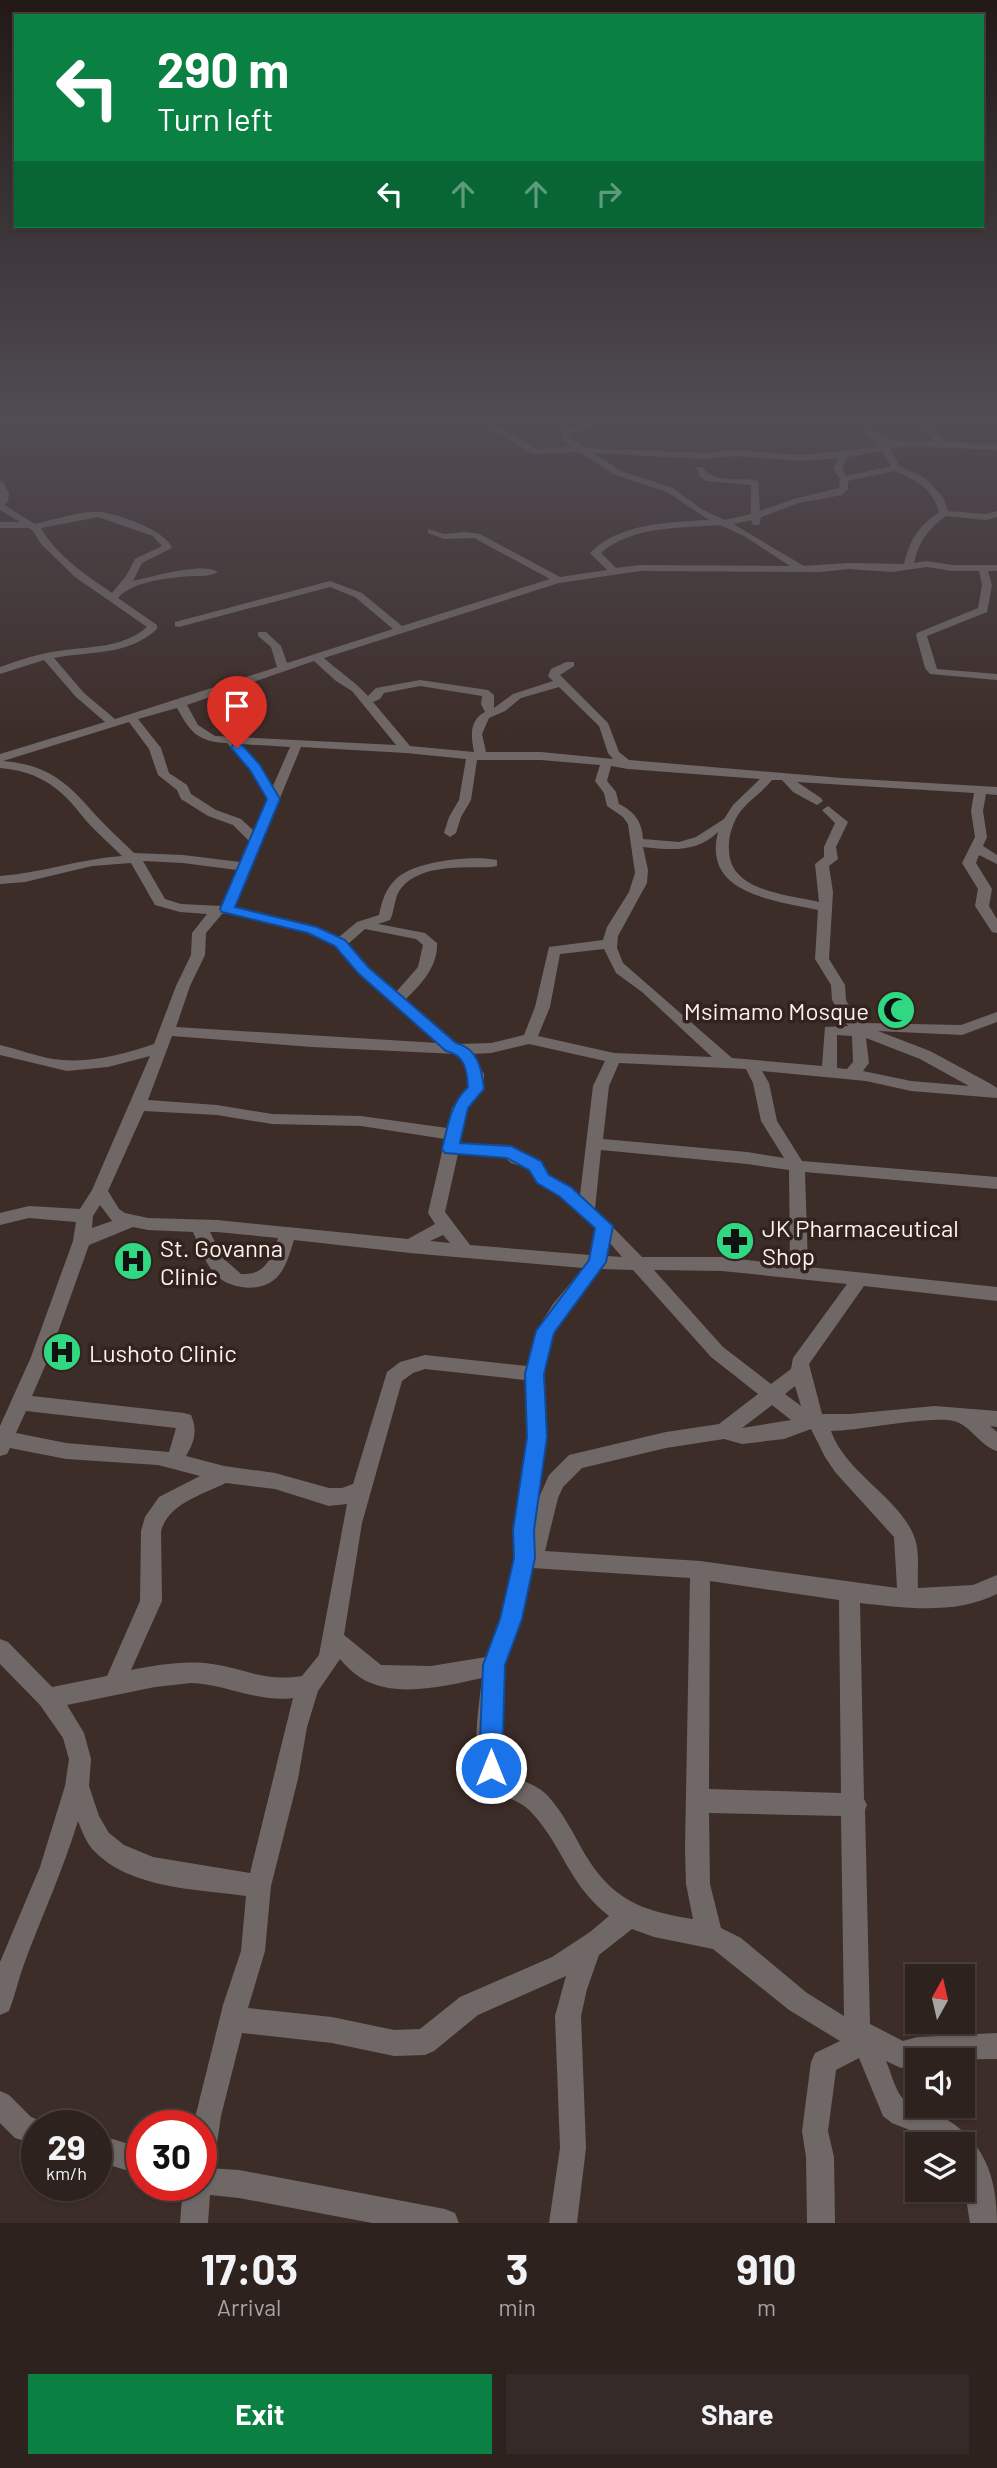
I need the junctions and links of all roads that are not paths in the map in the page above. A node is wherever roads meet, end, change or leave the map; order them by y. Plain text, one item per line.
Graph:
1 (32, 525) edge
2 (132, 526) edge
3 (673, 526) edge
4 (729, 526) edge
5 (755, 526) edge
6 (926, 526) edge
7 (431, 531) dead end
8 (756, 539) junction
9 (908, 566) junction
10 (800, 568) junction
11 (997, 568) edge
12 (983, 569) junction
13 (613, 571) junction
14 (213, 572) dead end
15 (558, 580) junction
16 (125, 586) junction
17 (112, 599) junction
18 (179, 624) dead end
19 (400, 630) junction
20 (262, 634) dead end
21 (47, 657) junction
22 (316, 657) junction
23 (570, 664) dead end
24 (283, 668) junction
25 (0, 671) edge
26 (997, 677) edge
27 (560, 683) junction
28 (367, 701) junction
29 (180, 703) junction
30 (491, 713) junction
31 (131, 718) junction
32 (113, 723) junction
33 (230, 740) junction
34 (297, 743) junction
35 (405, 749) junction
36 (476, 756) junction
37 (0, 758) edge
38 (606, 763) junction
39 (0, 764) edge
40 (628, 765) junction
41 (769, 775) junction
42 (785, 776) junction
43 (981, 790) junction
44 (997, 791) edge
45 (274, 799) junction
46 (729, 821) junction
47 (450, 833) dead end
48 (257, 841) junction
49 (639, 843) junction
50 (975, 847) junction
51 (135, 859) junction
52 (997, 860) edge
53 (492, 863) dead end
54 (246, 867) junction
55 (0, 880) edge
56 (990, 896) edge
57 (825, 907) junction
58 (222, 910) junction
59 (362, 925) junction
60 (997, 929) edge
61 (340, 943) junction
62 (610, 944) junction
63 (397, 999) junction
64 (997, 1017) edge
65 (859, 1029) junction
66 (168, 1031) junction
67 (529, 1039) junction
68 (161, 1047) junction
69 (456, 1048) junction
70 (491, 1048) junction
71 (0, 1050) edge
72 (614, 1058) junction
73 (727, 1062) junction
74 (752, 1065) junction
75 (474, 1066) junction
76 (830, 1073) junction
77 (850, 1074) junction
78 (996, 1093) edge
79 (138, 1105) junction
80 (452, 1142) junction
81 (594, 1144) junction
82 (797, 1166) junction
83 (997, 1183) edge
84 (100, 1191) junction
85 (586, 1211) junction
86 (85, 1216) junction
87 (0, 1219) edge
88 (128, 1222) junction
89 (199, 1225) junction
90 (604, 1226) junction
91 (445, 1227) junction
92 (288, 1233) junction
93 (82, 1241) junction
94 (411, 1247) junction
95 (465, 1251) junction
96 (597, 1262) junction
97 (635, 1262) junction
98 (799, 1271) junction
99 (860, 1279) junction
100 (997, 1294) edge
101 (800, 1372) junction
102 (534, 1374) junction
103 (773, 1393) junction
104 (20, 1402) junction
105 (963, 1415) junction
106 (997, 1419) edge
107 (815, 1422) junction
108 (724, 1432) junction
109 (2, 1443) edge
110 (997, 1443) edge
111 (174, 1461) junction
112 (224, 1474) junction
113 (360, 1490) junction
114 (529, 1559) junction
115 (700, 1570) junction
116 (849, 1591) junction
117 (994, 1592) edge
118 (908, 1597) junction
119 (333, 1639) junction
120 (0, 1649) edge
121 (494, 1665) junction
122 (115, 1682) junction
123 (308, 1686) junction
124 (48, 1698) junction
125 (77, 1786) junction
126 (697, 1803) junction
127 (855, 1805) junction
128 (259, 1886) junction
129 (629, 1915) junction
130 (711, 1935) junction
131 (590, 1947) junction
132 (0, 2002) edge
133 (233, 2019) junction
134 (865, 2039) junction
135 (997, 2046) edge
136 (0, 2104) edge
137 (210, 2110) edge
138 (21, 2126) edge
139 (941, 2132) edge
140 (975, 2168) edge
141 (217, 2182) edge
142 (196, 2201) edge
143 (194, 2223) edge
144 (445, 2223) edge
145 (563, 2223) edge
146 (821, 2223) edge
147 (984, 2223) edge

1 - 17 street
2 - 16 street
3 - 13 street
4 - 8 street
5 - 8 street
6 - 9 street
7 - 15 street
8 - 10 street
9 - 10 street
9 - 12 street
10 - 13 street
11 - 12 street
12 - 26 street
13 - 15 street
14 - 16 street
15 - 19 street
16 - 17 street
17 - 21 street
18 - 19 street
19 - 22 street
20 - 24 street
21 - 25 street
21 - 32 street
22 - 24 street
22 - 28 street
23 - 27 street
24 - 29 street
27 - 30 street
27 - 40 street
28 - 30 street
28 - 35 street
29 - 31 street
29 - 33 street
30 - 36 street
31 - 32 street
31 - 48 street
32 - 37 street
33 - 34 street
33 - 45 street
34 - 35 street
34 - 45 street
35 - 36 street
36 - 38 street
36 - 47 street
38 - 40 street
38 - 49 street
39 - 51 street
40 - 41 street
41 - 42 street
41 - 46 street
42 - 43 street
42 - 57 street
43 - 44 street
43 - 50 street
45 - 48 street
46 - 49 street
46 - 57 street
48 - 54 street
49 - 62 street
50 - 52 street
50 - 56 street
51 - 54 street
51 - 55 street
51 - 58 street
53 - 59 street
54 - 58 street
56 - 60 street
57 - 65 street
58 - 61 street
58 - 66 street
59 - 61 street
59 - 63 street
61 - 63 street
62 - 67 street
62 - 73 street
63 - 69 street
64 - 65 street
65 - 76 street
65 - 77 street
65 - 78 street
66 - 68 street
66 - 69 street
67 - 70 street
67 - 72 street
68 - 71 street
68 - 79 street
69 - 70 street
69 - 75 street
70 - 75 street
72 - 73 street
72 - 81 street
73 - 74 street
74 - 76 street
74 - 82 street
75 - 80 street
76 - 77 street
77 - 78 street
79 - 80 street
79 - 84 street
80 - 85 street
80 - 91 street
81 - 82 street
81 - 85 street
82 - 83 street
82 - 98 street
84 - 86 street
84 - 88 street
85 - 90 street
86 - 87 street
86 - 93 street
88 - 89 street
88 - 93 street
89 - 92 street
89 - 92 street
90 - 96 street
90 - 97 street
91 - 94 street
91 - 95 street
92 - 94 street
93 - 104 street
94 - 95 street
95 - 96 street
96 - 97 street
96 - 102 street
97 - 98 street
97 - 103 street
98 - 99 street
99 - 100 street
99 - 101 street
101 - 103 street
101 - 107 street
102 - 113 street
102 - 114 street
103 - 107 street
103 - 108 street
104 - 109 street
104 - 111 street
105 - 106 street
105 - 107 street
105 - 110 street
107 - 108 street
107 - 118 street
108 - 114 street
109 - 111 street
111 - 112 street
112 - 113 street
112 - 122 street
113 - 119 street
114 - 115 street
114 - 121 street
115 - 116 street
115 - 126 street
116 - 118 street
116 - 127 street
117 - 118 street
119 - 121 street
119 - 123 street
120 - 124 street
121 - 129 street
122 - 123 street
122 - 124 street
123 - 128 street
124 - 125 street
125 - 128 street
125 - 132 street
126 - 127 street
126 - 130 street
127 - 134 street
128 - 133 street
129 - 130 street
129 - 131 street
130 - 134 street
131 - 133 street
131 - 145 street
133 - 137 street
134 - 135 street
134 - 139 street
134 - 146 street
136 - 138 street
140 - 147 street
141 - 144 street
142 - 143 street

